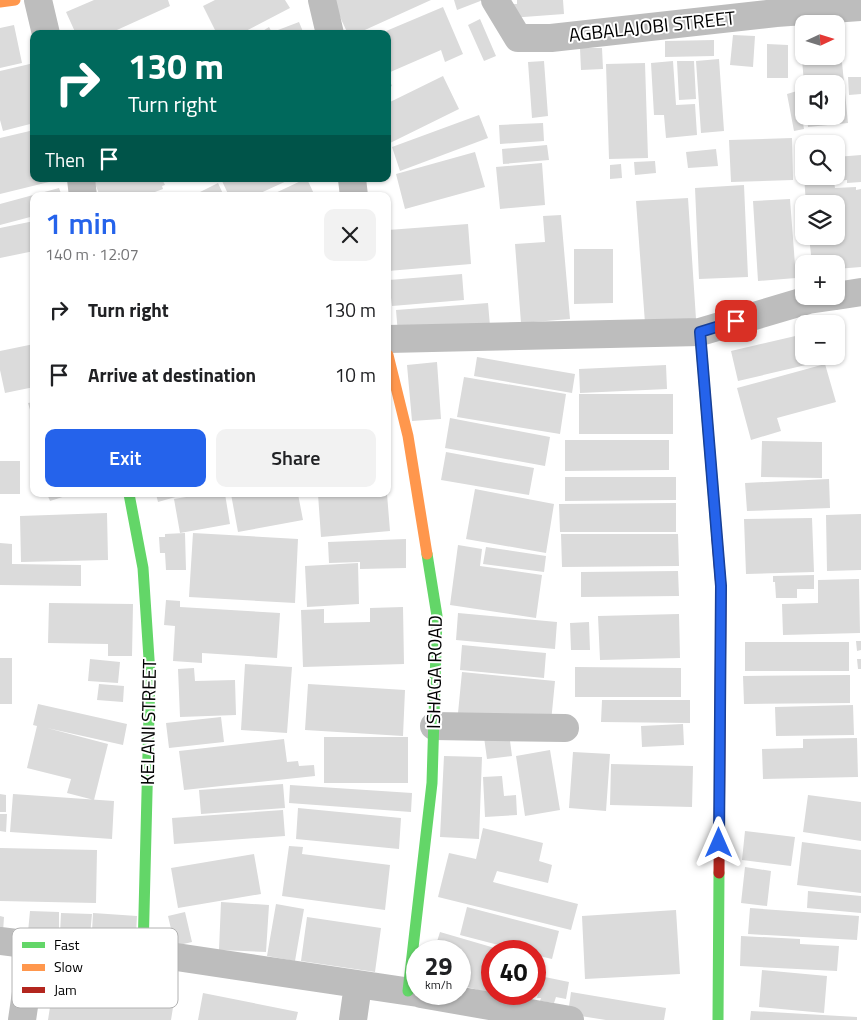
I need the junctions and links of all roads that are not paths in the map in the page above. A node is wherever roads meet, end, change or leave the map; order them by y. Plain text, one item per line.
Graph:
1 (15, 0) edge
2 (38, 0) edge
3 (322, 0) edge
4 (495, 0) edge
5 (0, 2) edge
6 (861, 7) edge
7 (45, 30) edge
8 (329, 30) edge
9 (861, 292) edge
10 (845, 295) edge
11 (795, 304) edge
12 (700, 332) junction
13 (391, 339) edge
14 (391, 368) edge
15 (130, 497) edge
16 (434, 726) junction
17 (565, 728) dead end
18 (144, 928) edge
19 (420, 940) edge
20 (178, 957) edge
21 (358, 985) junction
22 (406, 992) edge
23 (471, 1003) edge
24 (353, 1020) edge
25 (570, 1020) edge
26 (718, 1020) edge

1 - 5 street
2 - 7 street
3 - 8 street
4 - 6 street, AGBALAJOBI STREET
9 - 10 street
11 - 12 street
12 - 13 street
12 - 26 street
14 - 16 street, ISHAGA ROAD
15 - 18 street, KELANI STREET
16 - 17 street
16 - 19 street, ISHAGA ROAD
20 - 21 street
21 - 22 street
21 - 24 street
23 - 25 street

